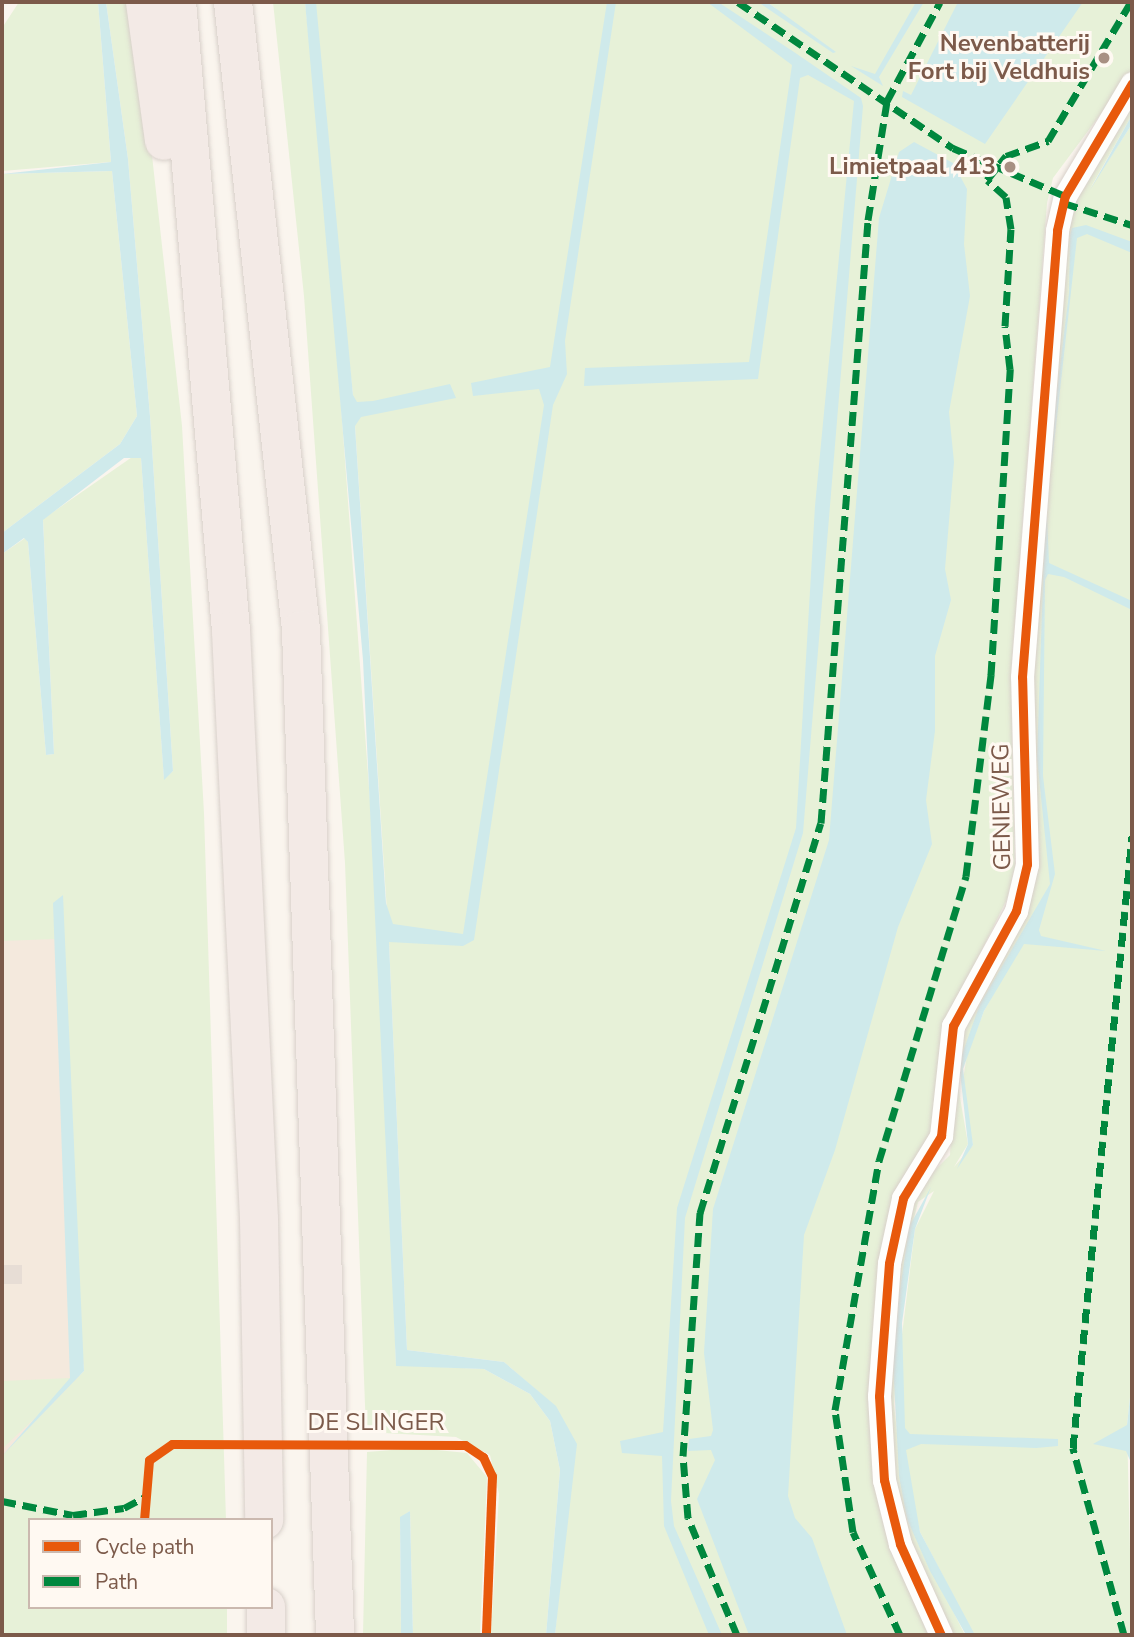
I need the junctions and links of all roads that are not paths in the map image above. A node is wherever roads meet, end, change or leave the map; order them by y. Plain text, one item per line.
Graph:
1 (145, 2) edge
2 (177, 2) edge
3 (233, 2) edge
4 (1132, 83) edge
5 (198, 253) junction
6 (264, 1518) edge
7 (266, 1609) edge
8 (267, 1635) edge
9 (335, 1635) edge
10 (941, 1635) edge

1 - 5 highway
2 - 5 highway
3 - 9 highway
4 - 10 street, GENIEWEG
5 - 6 highway
7 - 8 highway

